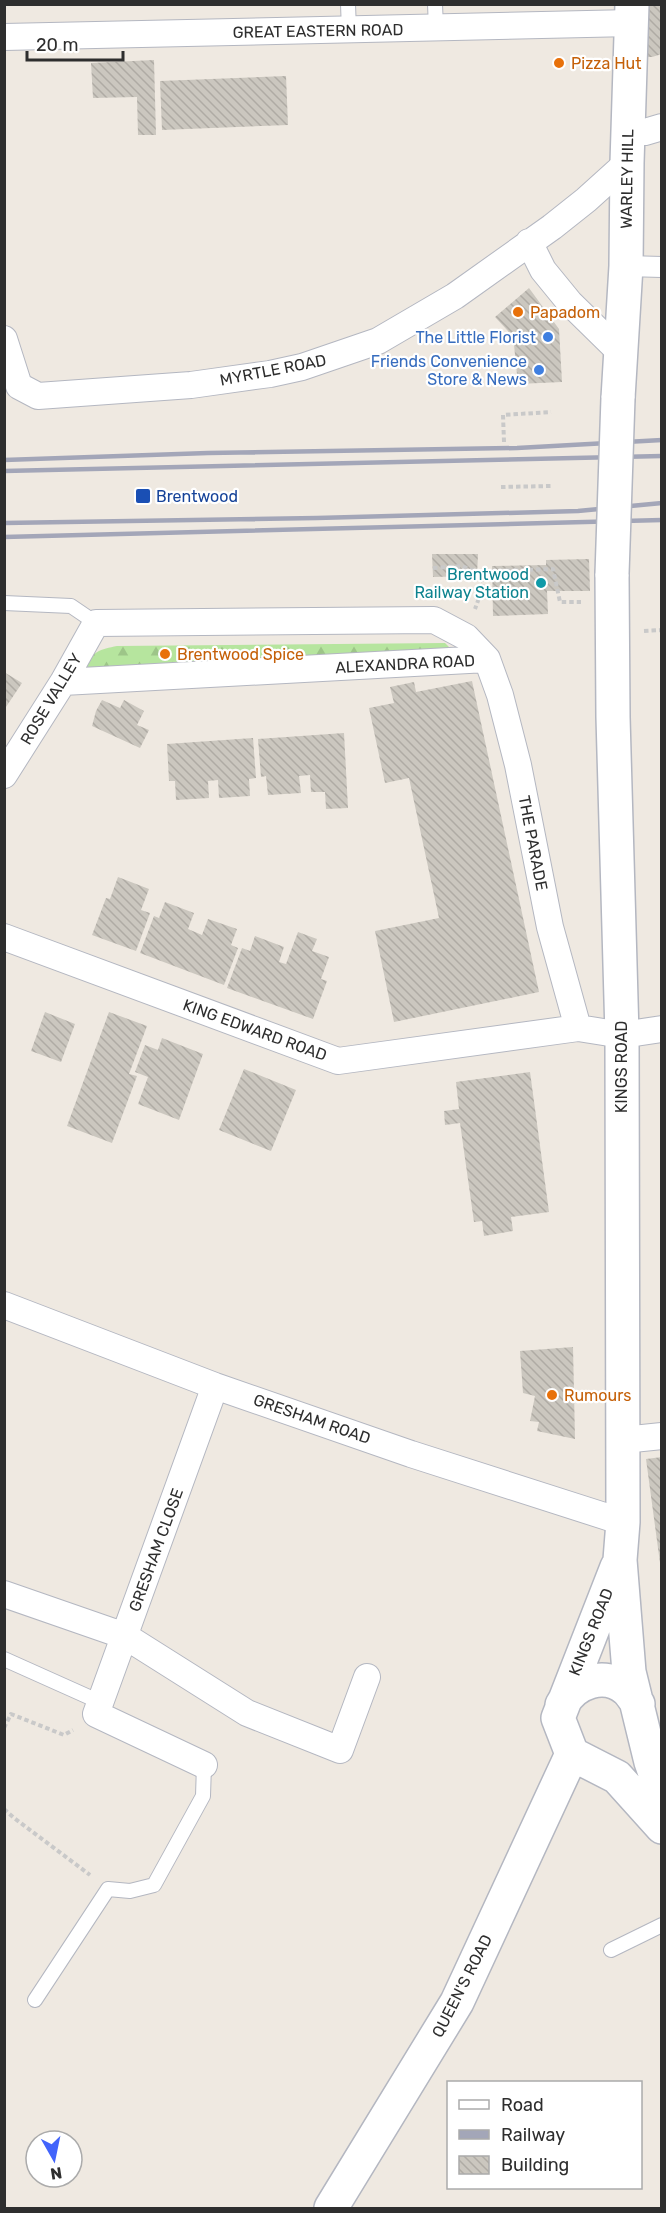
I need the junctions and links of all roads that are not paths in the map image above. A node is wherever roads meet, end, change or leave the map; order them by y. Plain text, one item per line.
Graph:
1 (348, 4) edge
2 (632, 14) edge
3 (435, 16) edge
4 (349, 31) junction
5 (4, 37) edge
6 (662, 127) edge
7 (627, 147) junction
8 (529, 242) junction
9 (627, 266) junction
10 (662, 267) edge
11 (4, 339) edge
12 (621, 353) junction
13 (612, 574) joint
14 (4, 603) edge
15 (96, 623) junction
16 (487, 659) junction
17 (63, 682) junction
18 (4, 775) edge
19 (4, 937) edge
20 (578, 1028) junction
21 (662, 1029) edge
22 (622, 1035) junction
23 (4, 1305) edge
24 (215, 1386) junction
25 (662, 1436) edge
26 (623, 1440) junction
27 (623, 1522) junction
28 (620, 1560) junction
29 (4, 1594) edge
30 (125, 1636) junction
31 (4, 1659) edge
32 (367, 1677) dead end
33 (562, 1705) junction
34 (98, 1708) junction
35 (640, 1714) junction
36 (580, 1758) junction
37 (204, 1765) joint
38 (662, 1793) edge
39 (662, 1827) edge
40 (662, 1925) edge
41 (611, 1950) dead end
42 (35, 2000) dead end
43 (331, 2208) edge

1 - 4 lane
2 - 3 street, GREAT EASTERN ROAD
2 - 7 main road, WARLEY HILL
3 - 4 street, GREAT EASTERN ROAD
4 - 5 street, GREAT EASTERN ROAD
6 - 7 street
7 - 8 street, MYRTLE ROAD
7 - 9 main road, WARLEY HILL
8 - 11 street, MYRTLE ROAD
8 - 12 street
9 - 10 street
9 - 12 main road, WARLEY HILL
12 - 13 main road, WARLEY HILL, bridge
13 - 22 main road, KINGS ROAD
14 - 15 lane
15 - 16 street, ALEXANDRA ROAD
15 - 17 street, ROSE VALLEY
16 - 17 street, ALEXANDRA ROAD
16 - 20 street, THE PARADE
17 - 18 street, ROSE VALLEY
19 - 20 street, KING EDWARD ROAD
20 - 22 street, KING EDWARD ROAD
21 - 22 street, KING EDWARD ROAD
22 - 26 main road, KINGS ROAD
23 - 24 street, GRESHAM ROAD
24 - 27 street, GRESHAM ROAD
24 - 30 street, GRESHAM CLOSE
25 - 26 street
26 - 27 main road, KINGS ROAD
27 - 28 main road, KINGS ROAD
28 - 33 main road, KINGS ROAD
28 - 35 main road, KINGS ROAD
29 - 30 street
30 - 32 street
30 - 34 street, GRESHAM CLOSE
31 - 34 lane
33 - 35 main road, KINGS ROAD
33 - 36 main road, KINGS ROAD
34 - 37 street
35 - 36 main road
35 - 38 main road, KINGS ROAD
36 - 39 main road
36 - 43 main road, QUEEN'S ROAD
37 - 42 lane
40 - 41 lane

